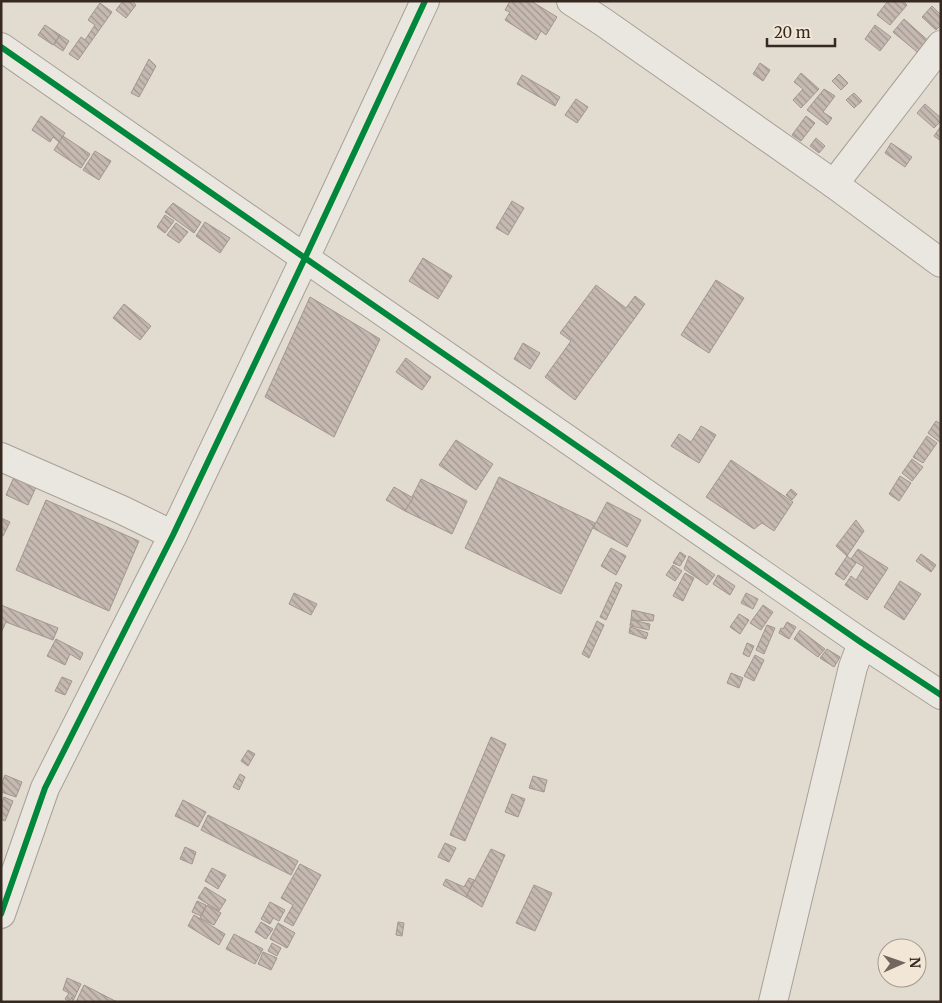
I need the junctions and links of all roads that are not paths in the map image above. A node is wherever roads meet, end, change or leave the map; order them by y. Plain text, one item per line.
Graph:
1 (425, 1) edge
2 (571, 1) edge
3 (941, 45) edge
4 (1, 47) edge
5 (834, 184) junction
6 (305, 258) junction
7 (941, 263) edge
8 (1, 457) edge
9 (173, 535) junction
10 (862, 643) junction
11 (941, 695) edge
12 (1, 914) edge
13 (773, 1002) edge

1 - 6 street
2 - 5 street
3 - 5 street
4 - 6 street
5 - 7 street
6 - 9 street
6 - 10 street
8 - 9 street
9 - 12 street
10 - 11 street
10 - 13 street

